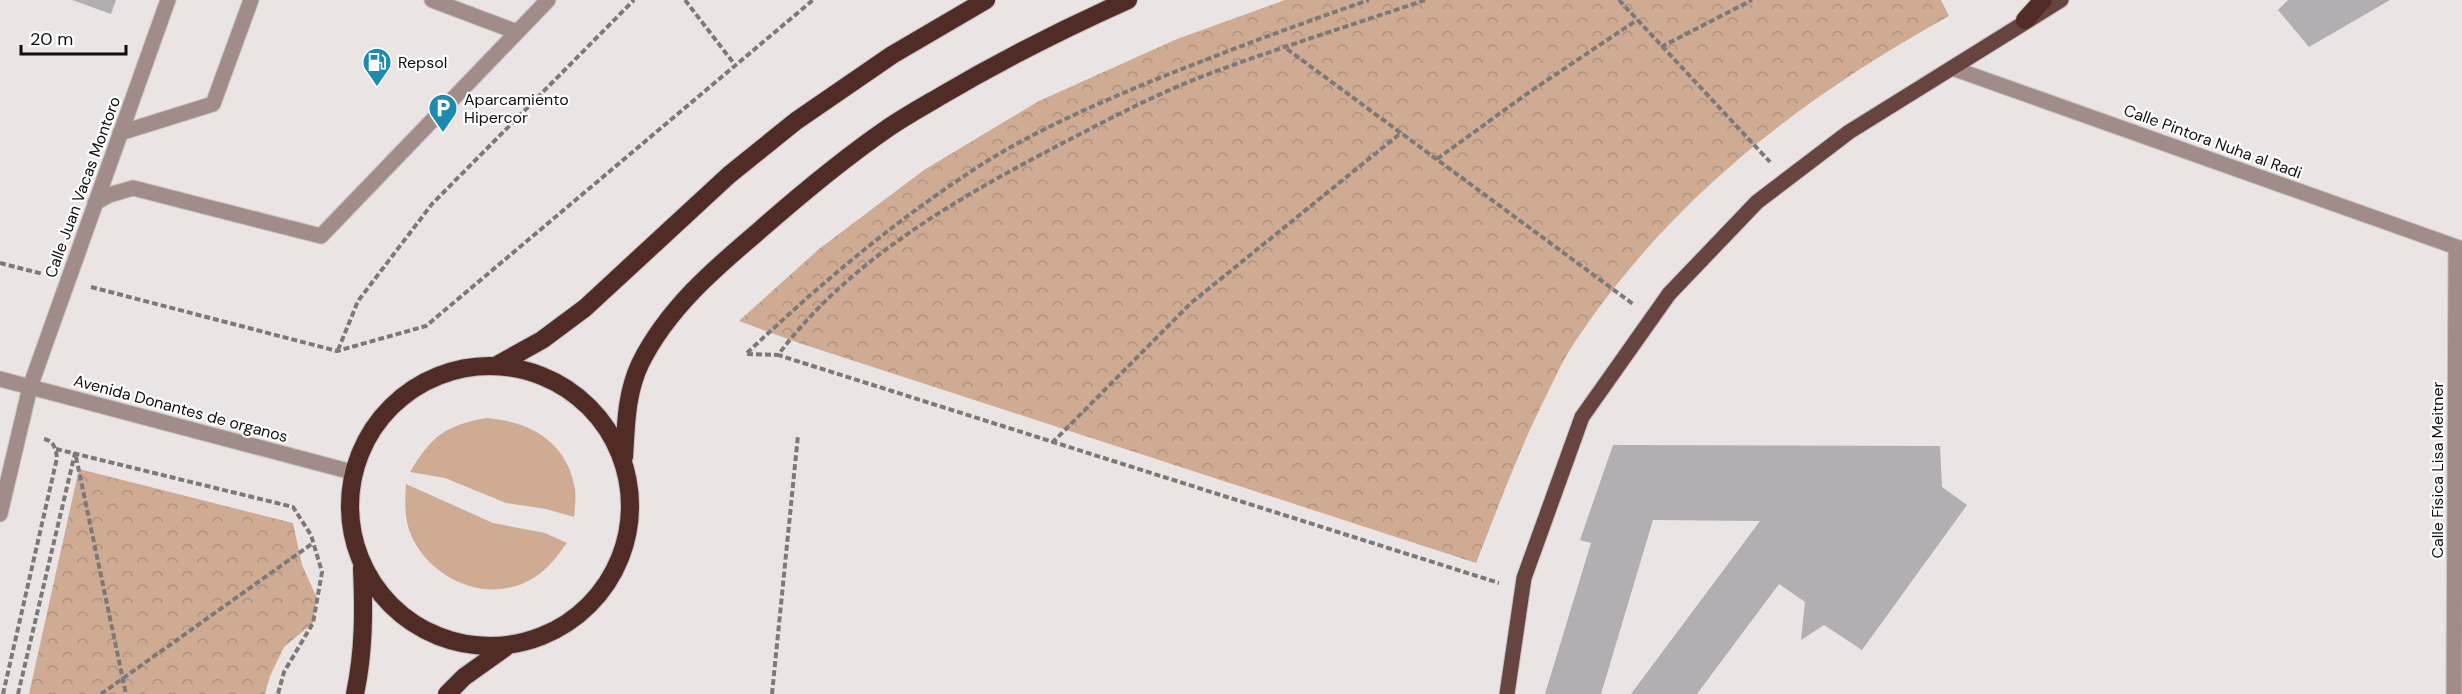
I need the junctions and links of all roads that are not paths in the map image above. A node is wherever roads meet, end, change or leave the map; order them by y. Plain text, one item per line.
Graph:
1 (168, 0) edge
2 (251, 0) edge
3 (432, 0) edge
4 (548, 0) edge
5 (986, 0) edge
6 (1128, 0) edge
7 (2043, 0) edge
8 (2061, 0) edge
9 (2025, 20) junction
10 (517, 32) junction
11 (1952, 68) junction
12 (120, 134) junction
13 (95, 203) junction
14 (2459, 248) edge
15 (498, 365) junction
16 (0, 379) edge
17 (30, 387) junction
18 (624, 459) junction
19 (352, 472) junction
20 (0, 514) edge
21 (362, 566) junction
22 (506, 646) junction
23 (355, 694) edge
24 (447, 694) edge
25 (1507, 694) edge
26 (2454, 694) edge

1 - 12 street, Calle Juan Vacas Montoro
2 - 12 street
3 - 10 street
4 - 10 street
5 - 15 highway
6 - 18 highway
7 - 9 highway
8 - 9 main road
9 - 11 main road
10 - 13 street
11 - 14 street, Calle Pintora Nuha al Radi
11 - 25 main road
12 - 13 street, Calle Juan Vacas Montoro
13 - 17 street, Calle Juan Vacas Montoro
14 - 26 street, Calle Física Lisa Meitner
15 - 18 highway
15 - 19 highway
16 - 17 street, Avenida Donantes de organos
17 - 19 street, Avenida Donantes de organos
17 - 20 street, Calle Juan Vacas Montoro
18 - 22 highway
19 - 21 highway
21 - 22 highway
21 - 23 highway
22 - 24 highway

